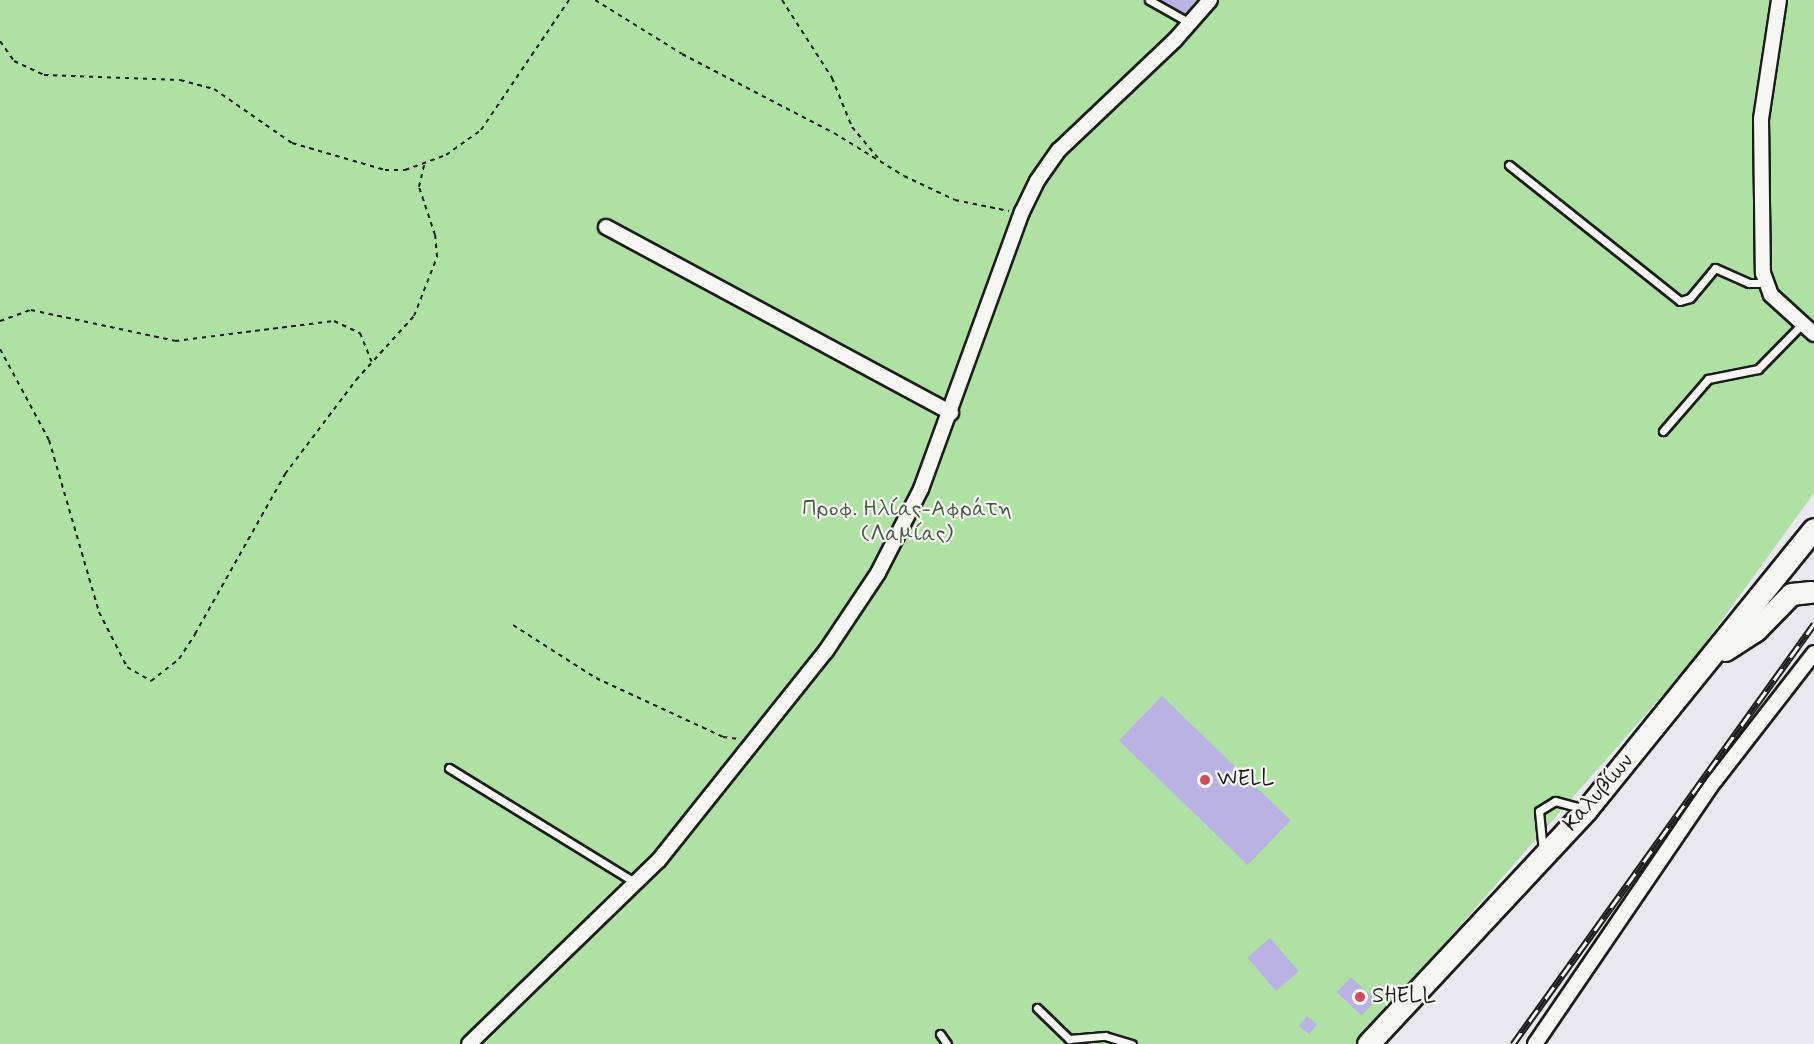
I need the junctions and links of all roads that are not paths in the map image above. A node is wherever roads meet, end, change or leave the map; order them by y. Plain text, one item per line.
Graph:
1 (1149, 0) edge
2 (1210, 0) edge
3 (1779, 0) edge
4 (1190, 23) junction
5 (1509, 165) dead end
6 (606, 227) dead end
7 (1767, 283) junction
8 (1802, 324) junction
9 (1814, 334) edge
10 (951, 413) junction
11 (1663, 431) dead end
12 (1814, 529) edge
13 (1813, 588) edge
14 (1814, 653) edge
15 (1710, 660) junction
16 (448, 768) dead end
17 (1587, 809) junction
18 (1544, 857) junction
19 (636, 883) junction
20 (1037, 1008) dead end
21 (940, 1034) dead end
22 (469, 1044) edge
23 (947, 1044) edge
24 (1132, 1044) edge
25 (1368, 1044) edge
26 (1535, 1044) edge

1 - 4 lane
2 - 4 street
3 - 7 street
4 - 10 street
5 - 7 lane
6 - 10 street
7 - 8 street
8 - 9 street
8 - 11 lane
10 - 19 street
12 - 15 main road, Καλυβίων
13 - 15 main road
14 - 26 street
15 - 17 main road, Καλυβίων
16 - 19 lane
17 - 18 main road, Καλυβίων
17 - 18 lane
18 - 25 main road, Καλυβίων
19 - 22 street
20 - 24 lane
21 - 23 lane

